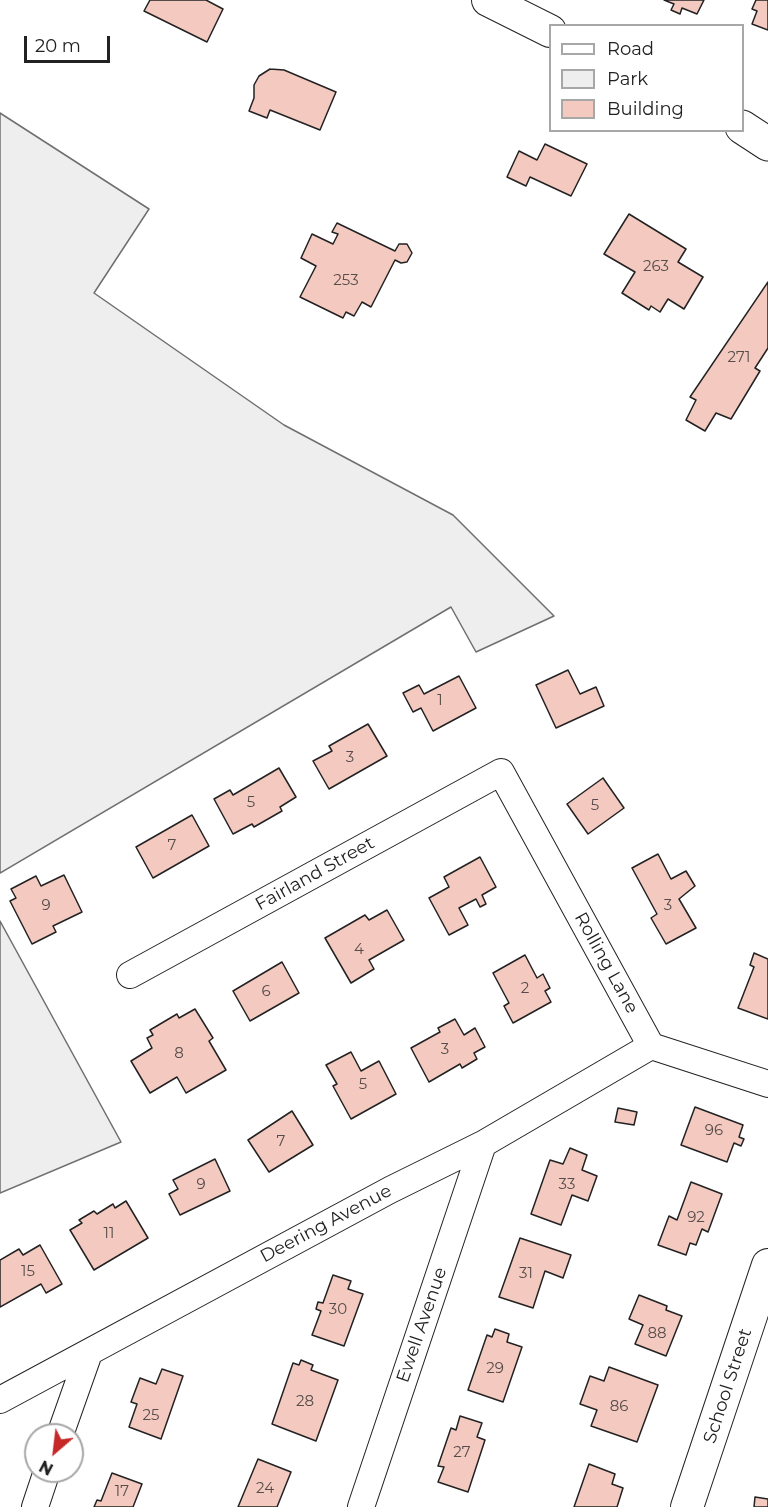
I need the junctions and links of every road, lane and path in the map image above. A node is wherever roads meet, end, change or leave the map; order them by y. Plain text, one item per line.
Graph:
1 (488, 0) edge
2 (549, 30) edge
3 (768, 123) edge
4 (744, 125) edge
5 (744, 126) edge
6 (768, 144) edge
7 (501, 772) joint
8 (130, 975) dead end
9 (651, 1046) junction
10 (768, 1084) edge
11 (483, 1144) junction
12 (768, 1265) edge
13 (89, 1353) junction
14 (0, 1400) edge
15 (64, 1423) edge
16 (43, 1483) edge
17 (35, 1507) edge
18 (361, 1507) edge
19 (687, 1507) edge

1 - 2 street
3 - 4 street
5 - 6 main road
7 - 8 street, Fairland Street
7 - 9 street, Rolling Lane
9 - 10 street
9 - 11 street, Deering Avenue
11 - 13 street, Deering Avenue
11 - 18 street, Ewell Avenue
12 - 19 street, School Street
13 - 14 street, Deering Avenue
13 - 15 street
16 - 17 street

